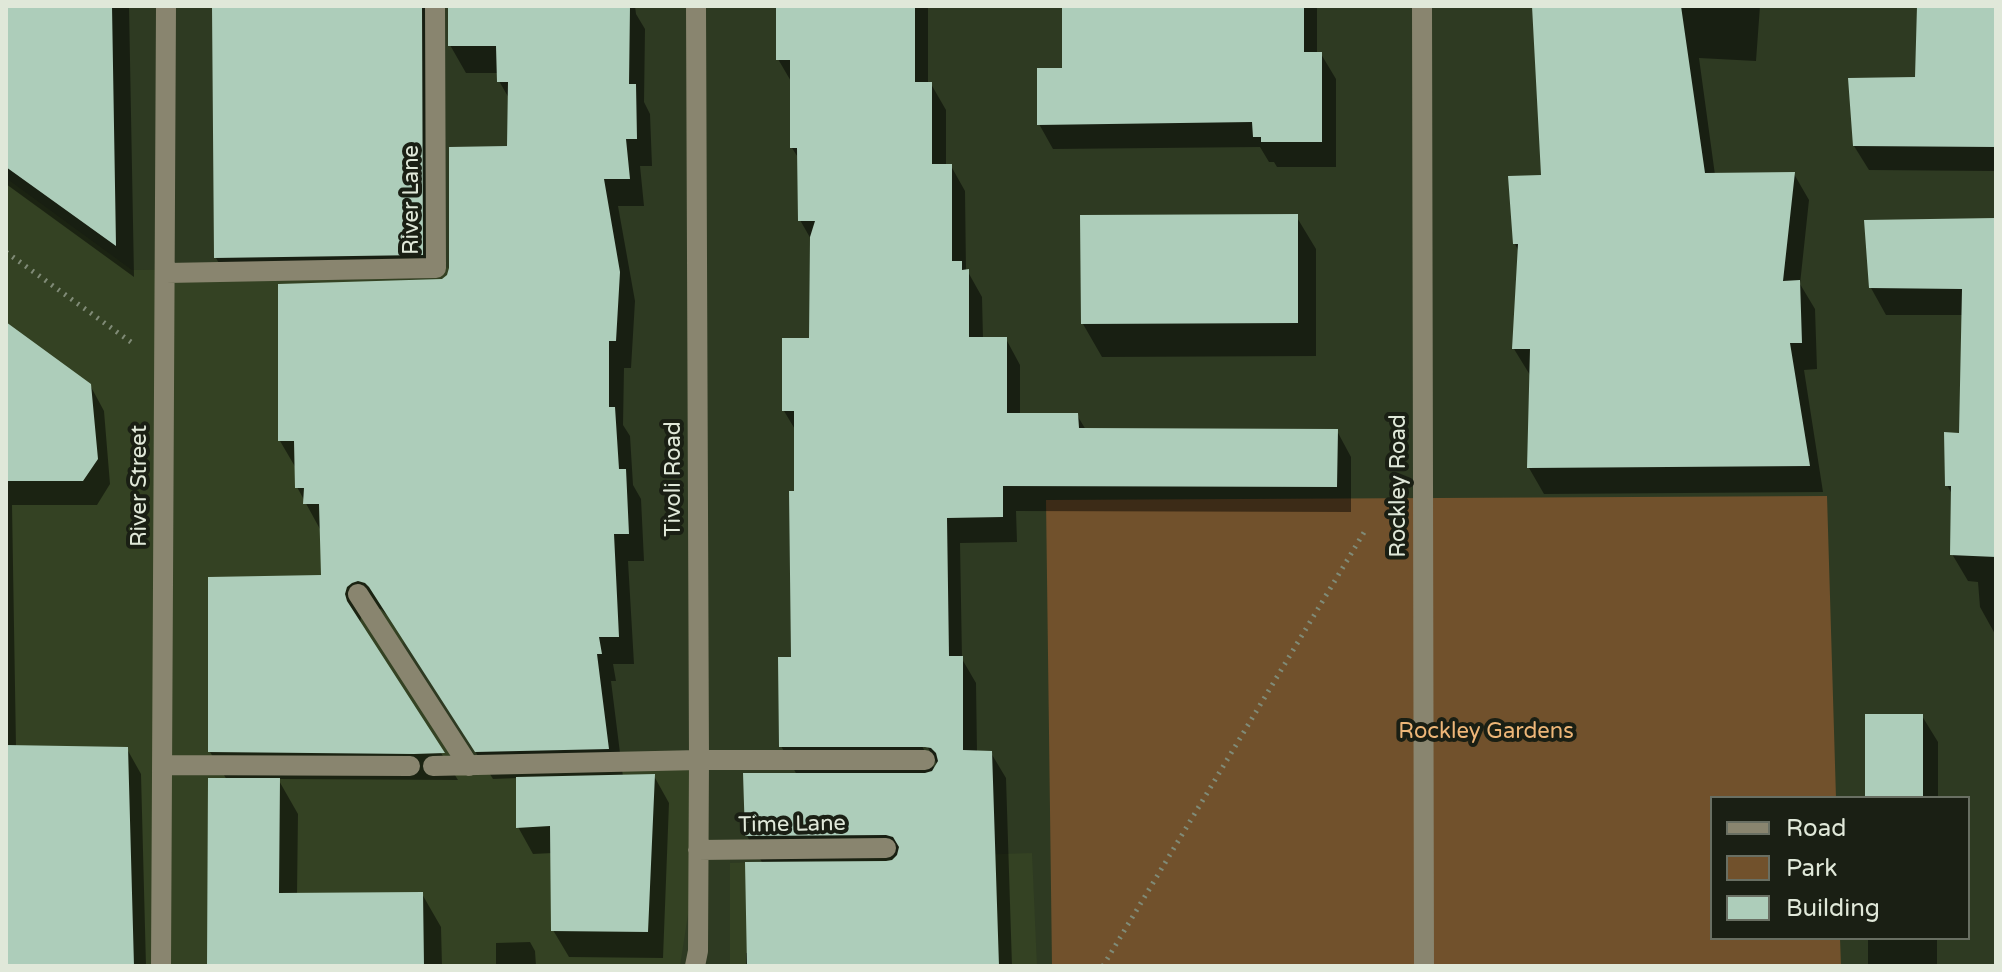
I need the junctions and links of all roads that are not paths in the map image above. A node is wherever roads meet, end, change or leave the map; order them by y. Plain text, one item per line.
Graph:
1 (166, 6) edge
2 (435, 6) edge
3 (696, 6) edge
4 (1422, 6) edge
5 (166, 273) junction
6 (358, 594) dead end
7 (699, 760) junction
8 (925, 760) dead end
9 (162, 765) junction
10 (410, 766) dead end
11 (433, 766) dead end
12 (469, 766) junction
13 (886, 848) dead end
14 (698, 850) junction
15 (698, 961) edge
16 (161, 966) edge
17 (1424, 966) edge

1 - 5 street, River Street
2 - 5 street, River Lane
3 - 7 street, Tivoli Road
4 - 17 street, Rockley Road
5 - 9 street, River Street
6 - 12 street
7 - 8 street
7 - 12 street
7 - 14 street, Tivoli Road
9 - 10 street
9 - 16 street, River Street
11 - 12 street
13 - 14 street, Time Lane
14 - 15 street, Tivoli Road

